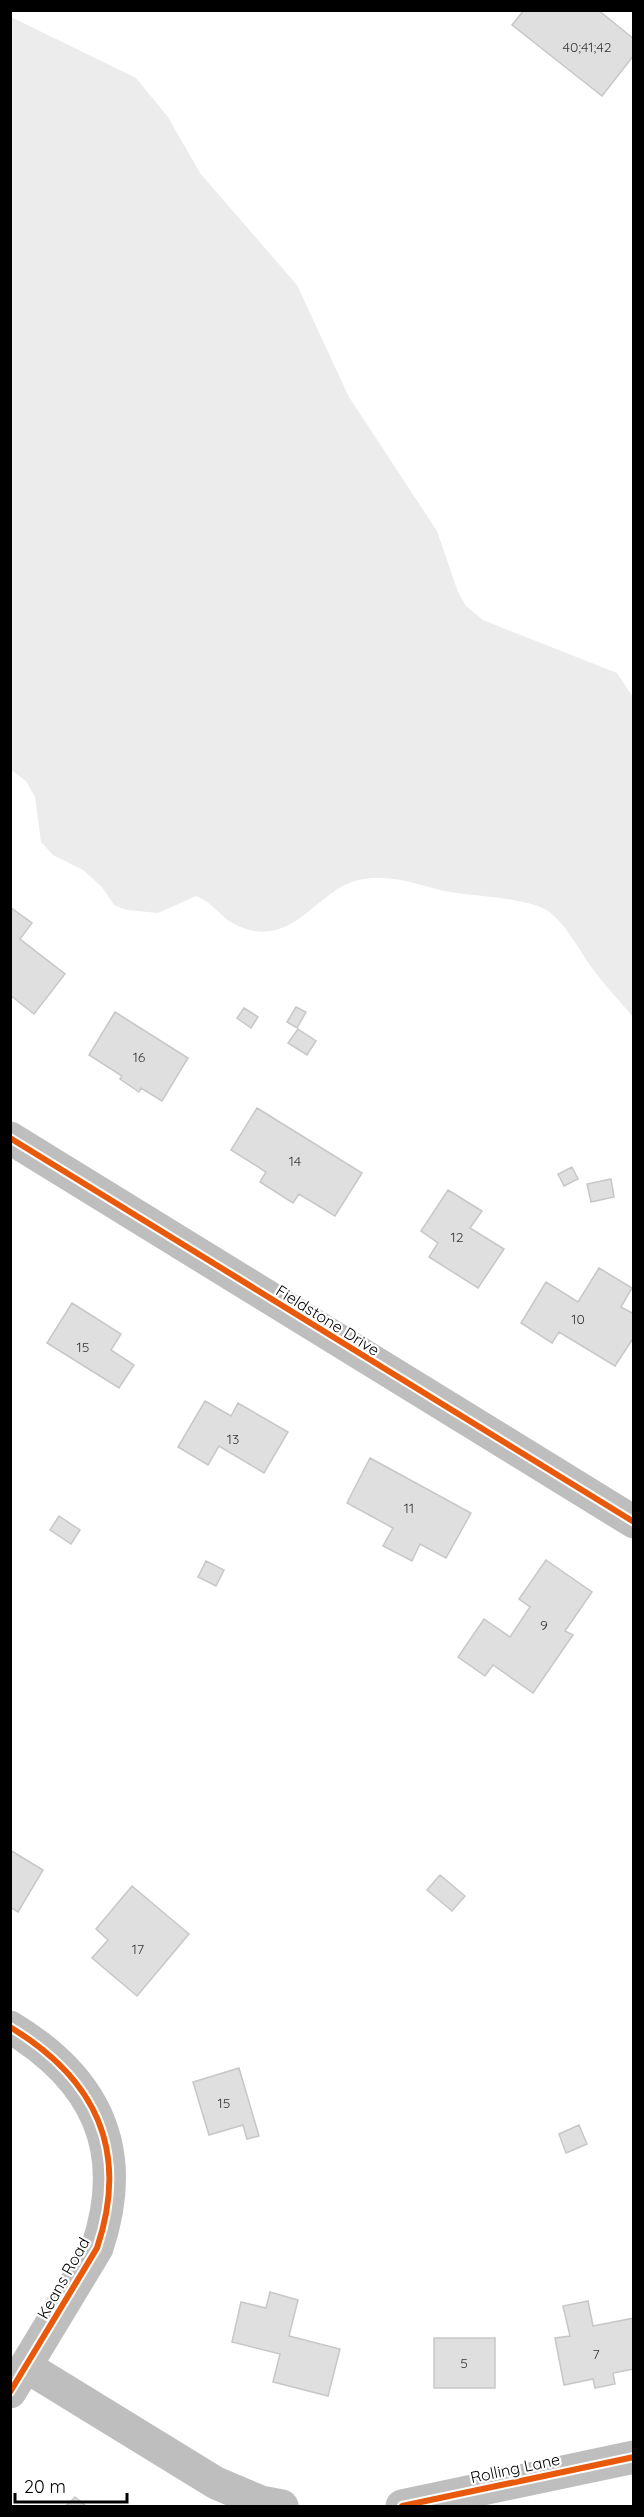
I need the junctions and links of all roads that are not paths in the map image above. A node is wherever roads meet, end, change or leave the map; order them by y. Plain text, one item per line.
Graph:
1 (10, 1138) edge
2 (633, 1522) edge
3 (10, 2027) edge
4 (19, 2379) edge
5 (633, 2457) edge
6 (282, 2506) edge
7 (402, 2506) edge

1 - 2 street, Fieldstone Drive
3 - 4 street, Keans Road
4 - 6 street
5 - 7 street, Rolling Lane

